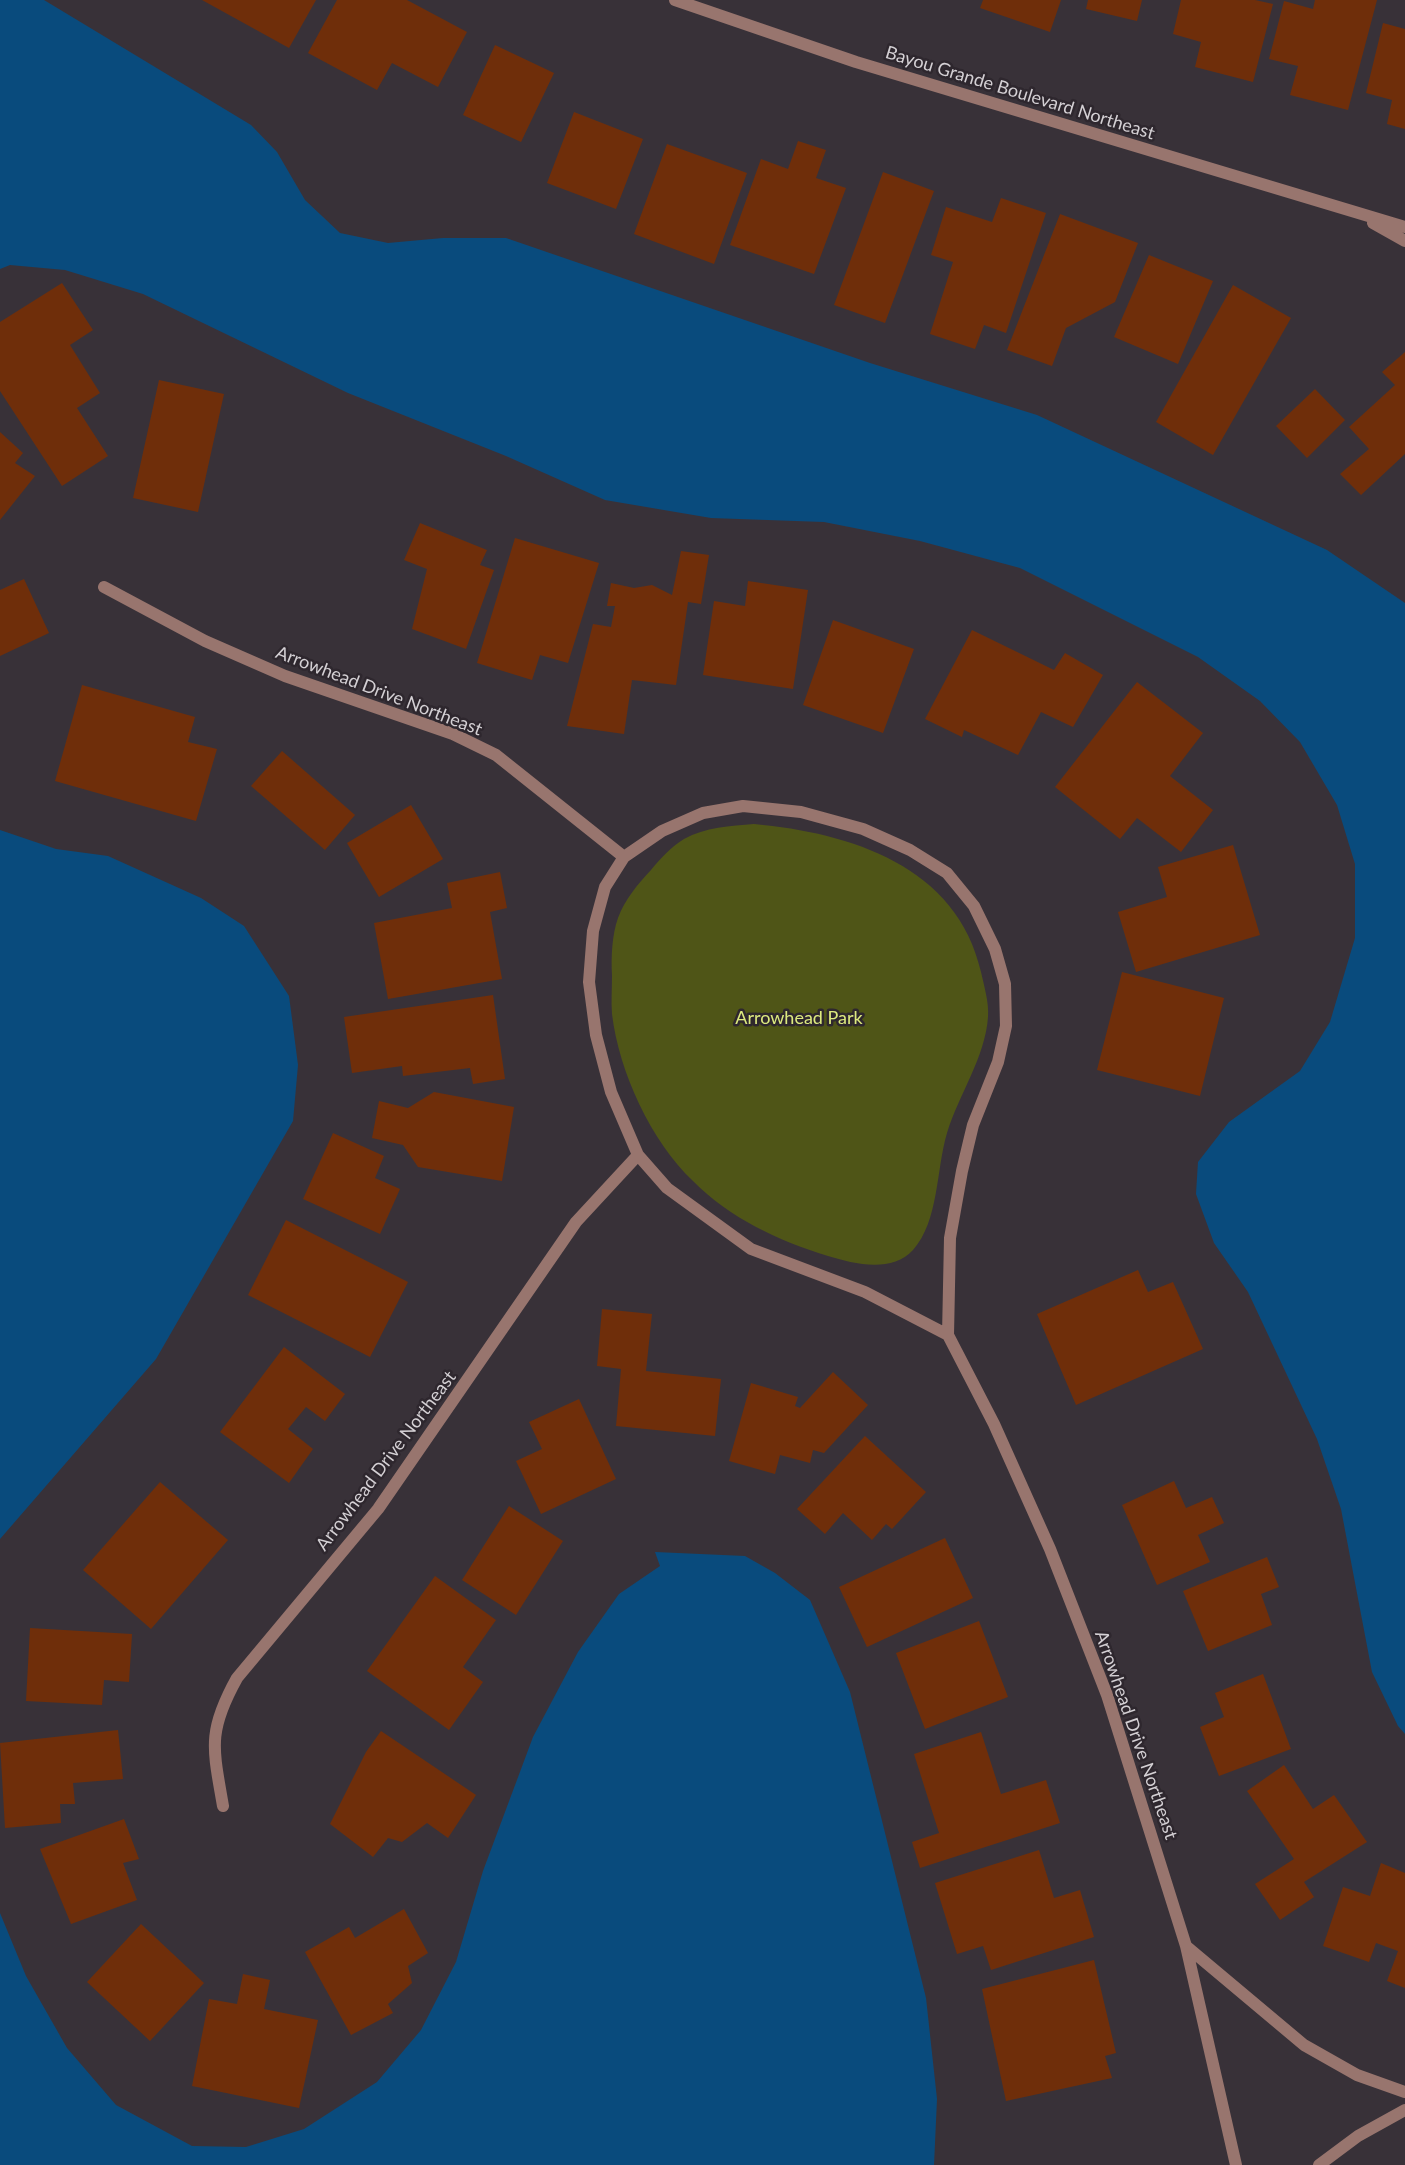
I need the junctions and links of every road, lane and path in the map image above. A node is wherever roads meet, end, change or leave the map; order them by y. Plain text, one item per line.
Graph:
1 (675, 0) edge
2 (1356, 213) junction
3 (1405, 227) edge
4 (1405, 241) edge
5 (104, 587) dead end
6 (624, 857) junction
7 (638, 1155) junction
8 (948, 1335) junction
9 (223, 1806) dead end
10 (1186, 1946) junction
11 (1405, 2092) edge
12 (1405, 2110) edge
13 (1236, 2165) edge
14 (1319, 2165) edge

1 - 2 street, Bayou Grande Boulevard Northeast
2 - 3 street, Bayou Grande Boulevard Northeast
2 - 4 street, Bayou Grande Boulevard Northeast
5 - 6 street, Arrowhead Drive Northeast
6 - 7 street, Arrowhead Drive Northeast
6 - 8 street, Arrowhead Drive Northeast
7 - 8 street, Arrowhead Drive Northeast
7 - 9 street, Arrowhead Drive Northeast
8 - 10 street, Arrowhead Drive Northeast
10 - 11 street
10 - 13 street, Arrowhead Drive Northeast
12 - 14 street

